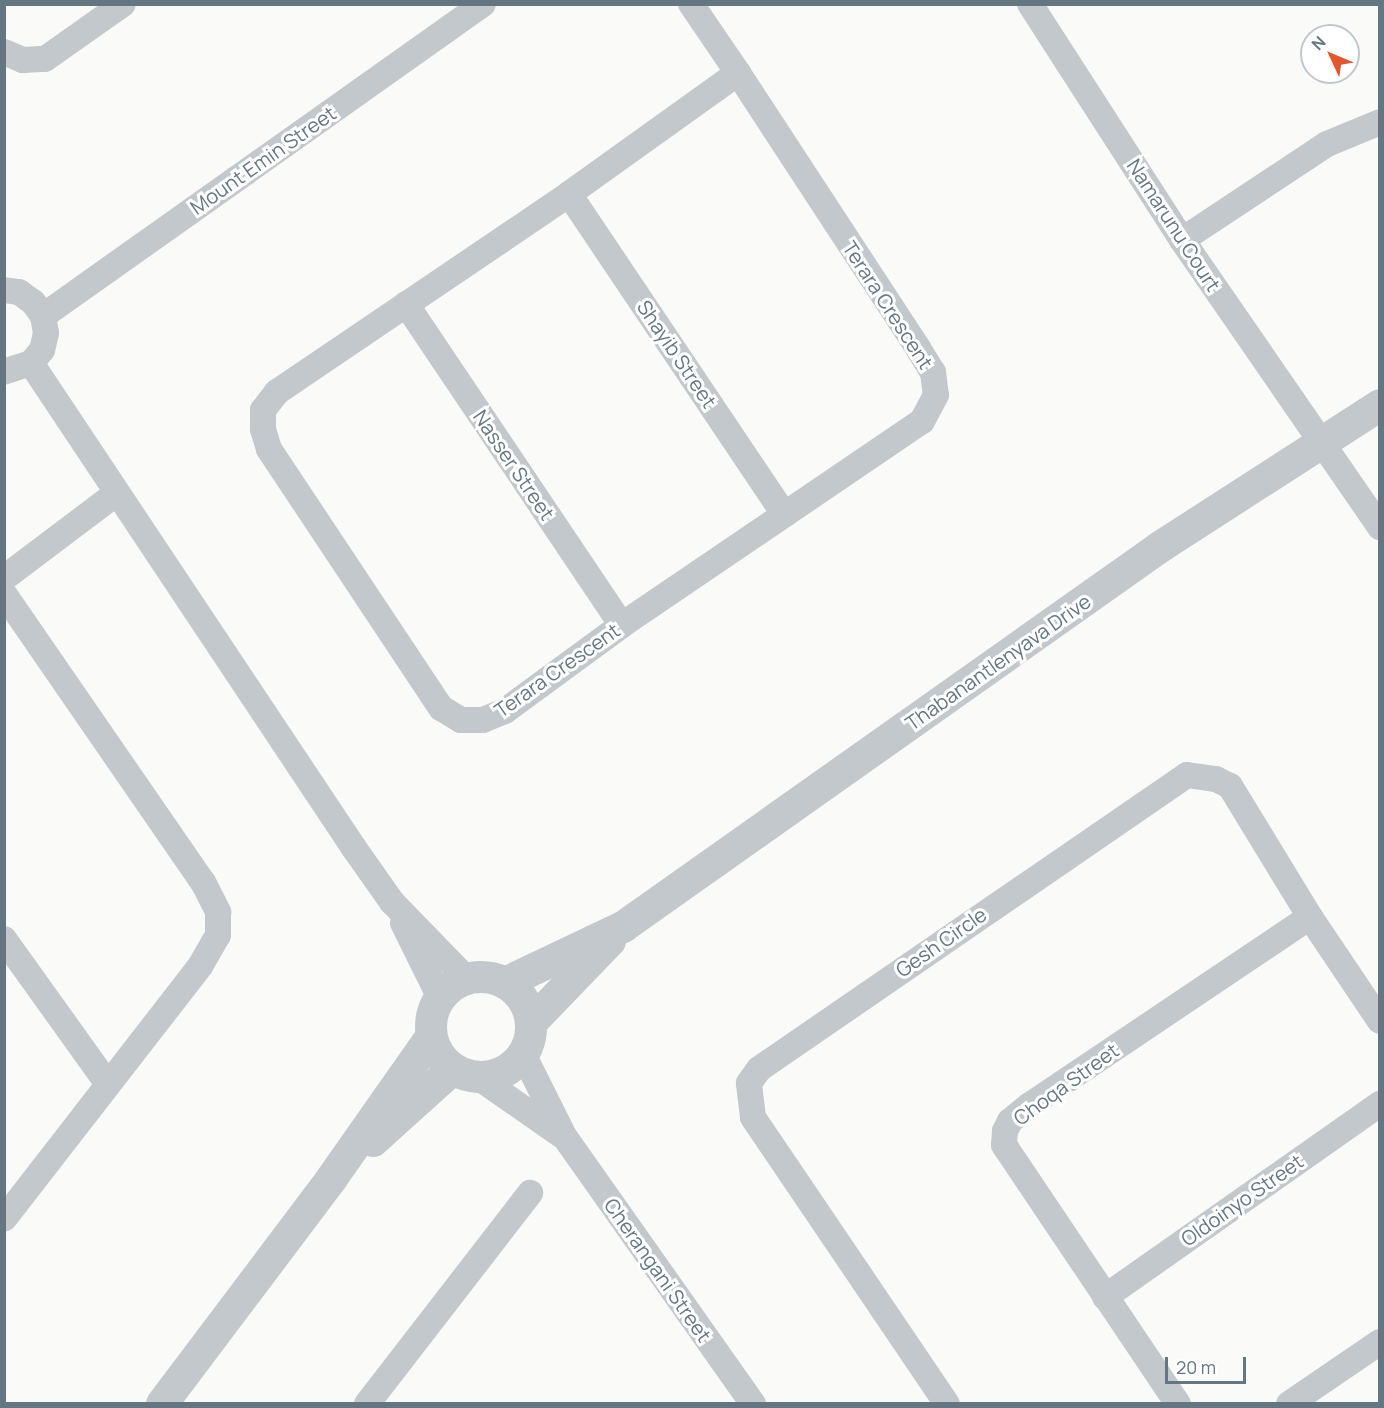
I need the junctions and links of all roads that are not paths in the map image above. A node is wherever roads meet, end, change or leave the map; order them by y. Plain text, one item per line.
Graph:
1 (123, 4) edge
2 (483, 4) edge
3 (691, 4) edge
4 (1030, 4) edge
5 (4, 52) edge
6 (738, 73) junction
7 (1380, 122) edge
8 (570, 194) junction
9 (1182, 240) junction
10 (4, 291) edge
11 (406, 304) junction
12 (43, 316) junction
13 (31, 363) junction
14 (4, 372) edge
15 (1380, 405) edge
16 (1321, 443) junction
17 (117, 493) junction
18 (784, 514) junction
19 (1380, 527) edge
20 (4, 578) edge
21 (4, 594) edge
22 (622, 625) junction
23 (392, 902) junction
24 (1310, 917) junction
25 (623, 927) junction
26 (4, 939) edge
27 (467, 979) junction
28 (505, 983) junction
29 (440, 998) junction
30 (1380, 1021) edge
31 (531, 1023) junction
32 (431, 1036) junction
33 (523, 1054) junction
34 (466, 1073) junction
35 (108, 1084) junction
36 (1380, 1104) edge
37 (564, 1136) junction
38 (332, 1178) junction
39 (530, 1193) dead end
40 (4, 1219) edge
41 (1105, 1297) junction
42 (1380, 1341) edge
43 (162, 1404) edge
44 (367, 1404) edge
45 (753, 1404) edge
46 (947, 1404) edge
47 (1178, 1404) edge
48 (1289, 1404) edge

1 - 5 street
2 - 12 street, Mount Emin Street
3 - 6 street, Terara Crescent
4 - 9 street, Namarunu Court
6 - 8 street, Terara Crescent
6 - 18 street, Terara Crescent
7 - 9 street
8 - 11 street, Terara Crescent
8 - 18 street, Shayib Street
9 - 16 street, Namarunu Court
10 - 12 street
11 - 22 street, Nasser Street
11 - 22 street, Terara Crescent
12 - 13 street
13 - 14 street
13 - 17 street
15 - 16 street, Thabanantlenyava Drive
16 - 19 street, Namarunu Court
16 - 25 street, Thabanantlenyava Drive
17 - 20 street
17 - 23 street
18 - 22 street, Terara Crescent
21 - 35 street
23 - 27 street
23 - 29 street
24 - 30 street, Gesh Circle
24 - 41 street, Choqa Street
24 - 46 street, Gesh Circle
25 - 28 street, Thabanantlenyava Drive
25 - 31 street, Thabanantlenyava Drive
26 - 35 street
27 - 28 street
27 - 29 street
28 - 31 street
29 - 32 street
31 - 33 street
32 - 34 street
32 - 38 street
33 - 34 street
33 - 37 street, Cherangani Street
34 - 37 street, Cherangani Street
34 - 38 street
35 - 40 street
36 - 41 street, Oldoinyo Street
37 - 45 street, Cherangani Street
38 - 43 street
39 - 44 street
41 - 47 street, Choqa Street
42 - 48 street

